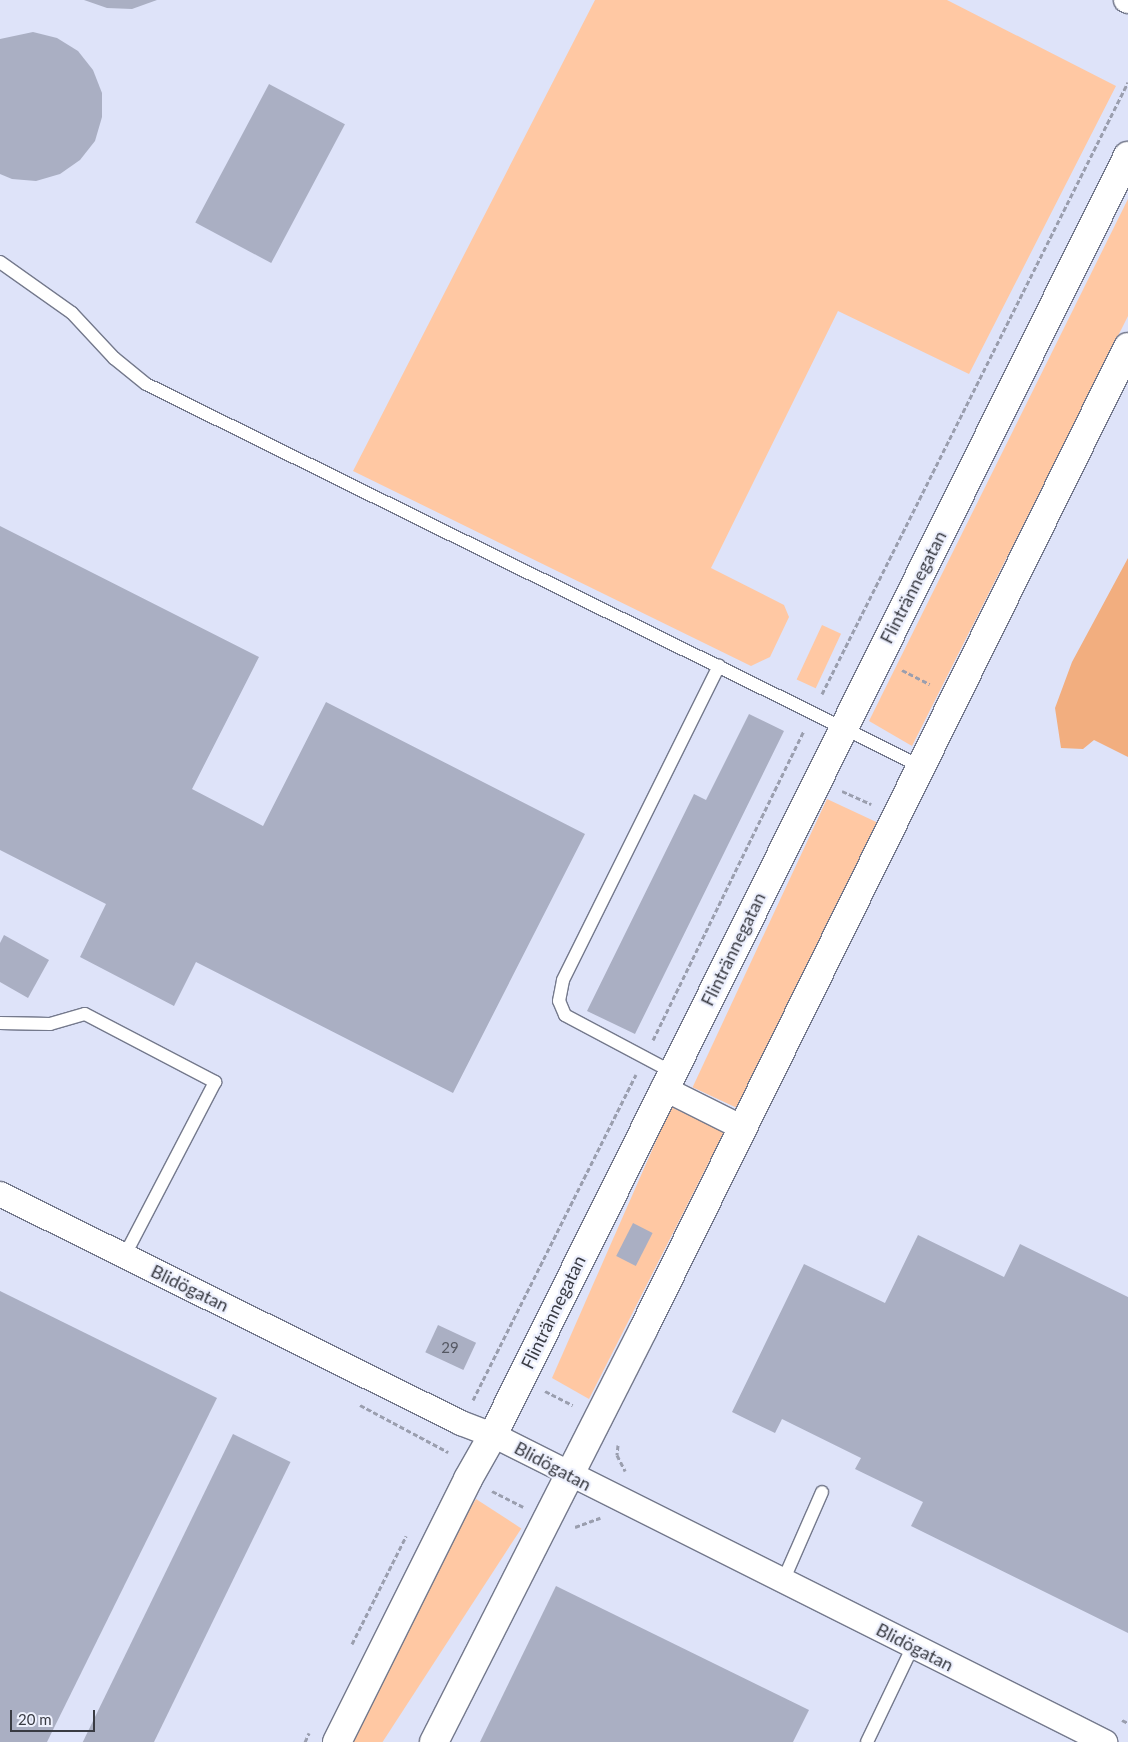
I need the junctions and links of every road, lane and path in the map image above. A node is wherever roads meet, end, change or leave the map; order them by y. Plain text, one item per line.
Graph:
1 (1128, 156) edge
2 (0, 262) edge
3 (1128, 347) edge
4 (848, 644) dead end
5 (877, 658) junction
6 (719, 666) junction
7 (956, 696) junction
8 (843, 727) junction
9 (787, 765) dead end
10 (922, 767) junction
11 (817, 779) junction
12 (897, 816) junction
13 (0, 1023) edge
14 (667, 1080) junction
15 (743, 1128) junction
16 (0, 1194) edge
17 (125, 1256) junction
18 (520, 1378) junction
19 (598, 1417) junction
20 (462, 1422) junction
21 (493, 1435) junction
22 (570, 1473) junction
23 (822, 1492) dead end
24 (783, 1581) junction
25 (912, 1646) junction
26 (337, 1742) edge
27 (434, 1742) edge
28 (866, 1742) edge
29 (1105, 1742) edge

1 - 5 street, Flintrännegatan
2 - 6 lane
3 - 7 street
4 - 5 path
5 - 7 path
5 - 8 street, Flintrännegatan
6 - 8 lane
6 - 14 lane
7 - 10 street
8 - 10 lane
8 - 11 street, Flintrännegatan
9 - 11 path
10 - 12 street
11 - 12 path
11 - 14 street, Flintrännegatan
12 - 15 street
13 - 17 lane
14 - 15 street
14 - 18 street, Flintrännegatan
15 - 19 street
16 - 17 street, Blidögatan
17 - 20 street, Blidögatan
18 - 19 path
18 - 20 path
18 - 21 street, Flintrännegatan
19 - 22 street
20 - 21 street, Blidögatan
21 - 22 street, Blidögatan
21 - 26 street, Flintrännegatan
22 - 24 street, Blidögatan
22 - 27 street
23 - 24 lane
24 - 25 street, Blidögatan
25 - 28 lane
25 - 29 street, Blidögatan

